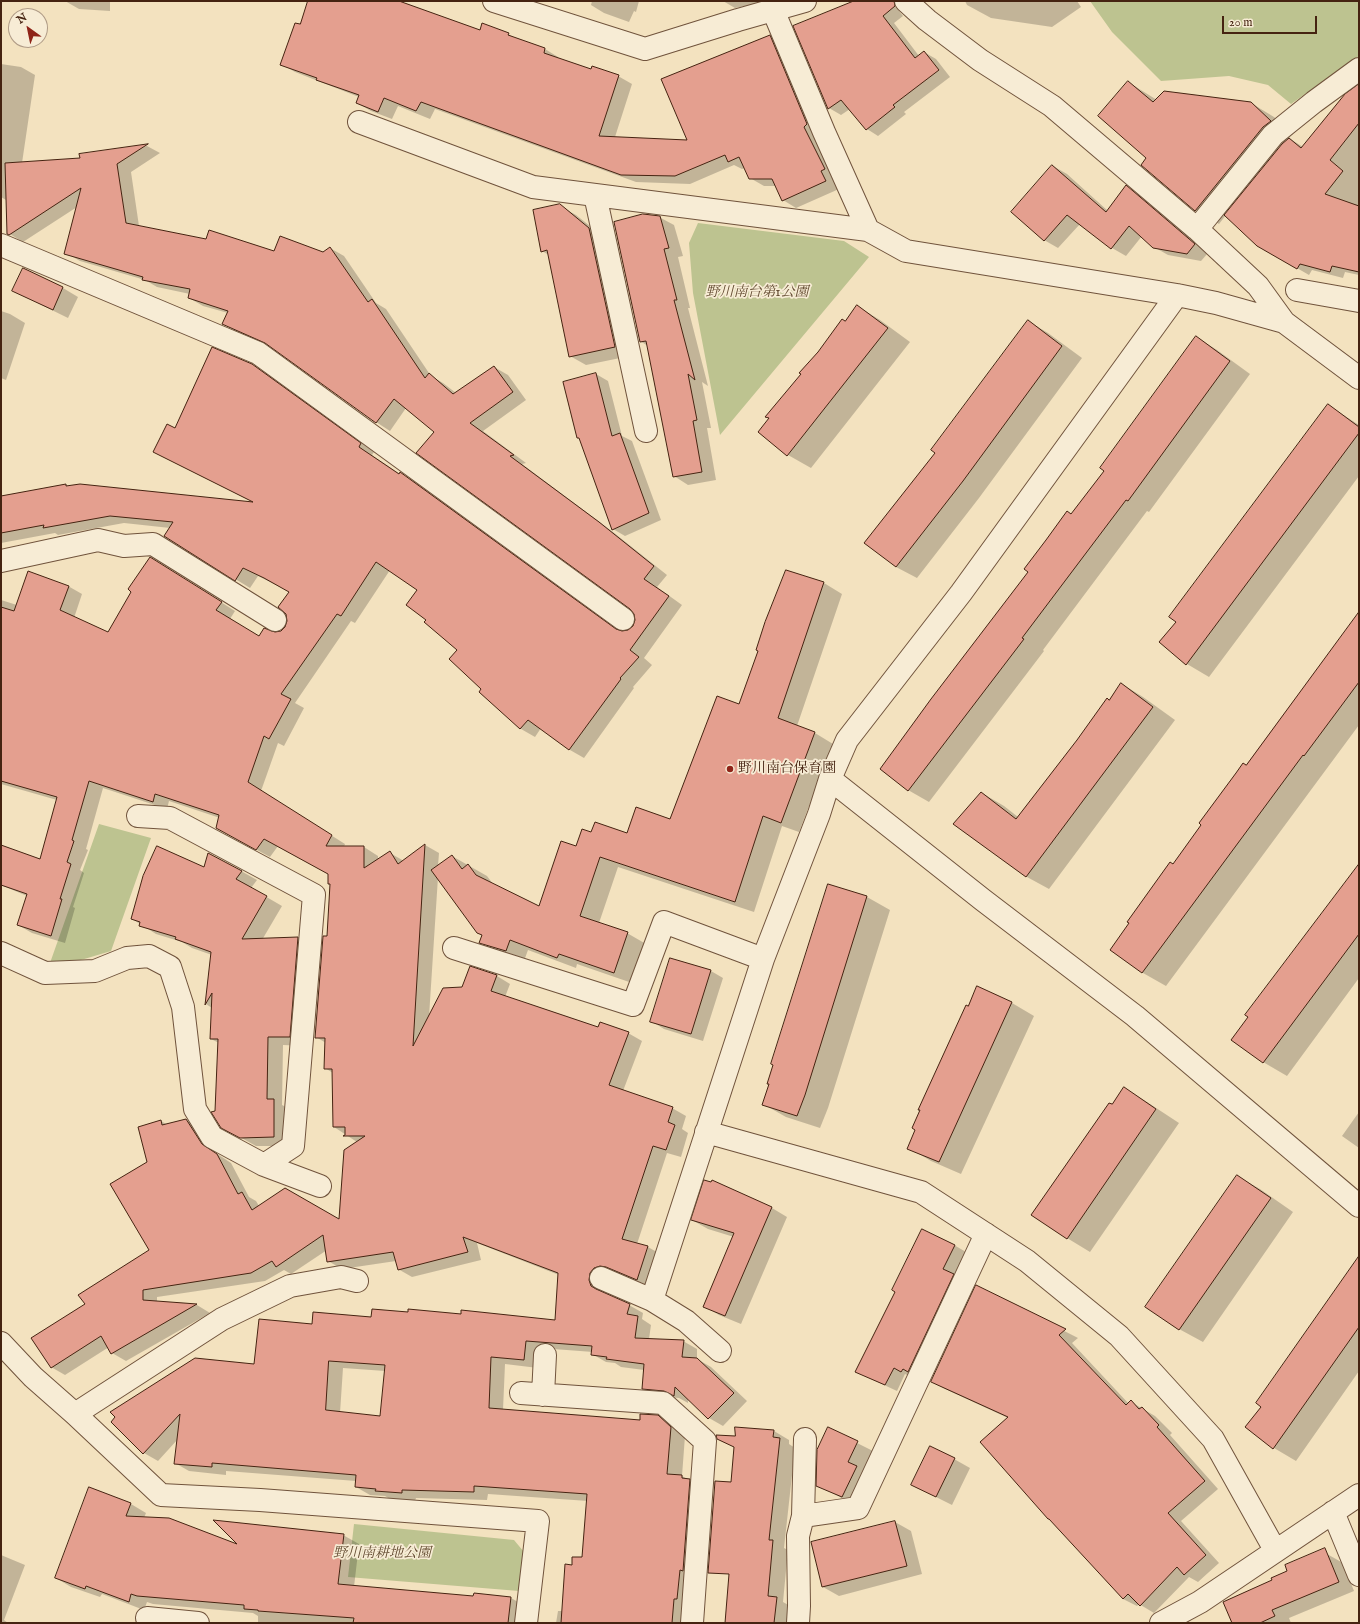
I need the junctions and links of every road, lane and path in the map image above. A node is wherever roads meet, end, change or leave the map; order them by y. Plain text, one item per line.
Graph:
1 (494, 1) edge
2 (805, 1) edge
3 (906, 1) edge
4 (773, 10) junction
5 (1359, 69) edge
6 (358, 122) dead end
7 (595, 195) junction
8 (1197, 229) junction
9 (868, 230) junction
10 (1, 245) edge
11 (1297, 290) dead end
12 (1177, 295) junction
13 (1359, 302) edge
14 (1284, 322) junction
15 (1359, 378) edge
16 (646, 431) dead end
17 (1, 561) edge
18 (624, 619) dead end
19 (275, 620) dead end
20 (830, 779) junction
21 (138, 816) dead end
22 (454, 948) dead end
23 (1, 953) edge
24 (763, 959) junction
25 (706, 1132) junction
26 (264, 1165) junction
27 (320, 1186) dead end
28 (1359, 1206) edge
29 (986, 1234) junction
30 (601, 1278) dead end
31 (357, 1281) dead end
32 (652, 1300) junction
33 (1, 1343) edge
34 (720, 1351) dead end
35 (545, 1355) dead end
36 (521, 1393) dead end
37 (543, 1395) junction
38 (74, 1414) junction
39 (805, 1439) dead end
40 (1359, 1495) edge
41 (1333, 1512) junction
42 (803, 1516) junction
43 (1276, 1550) junction
44 (1359, 1575) edge
45 (147, 1618) dead end
46 (198, 1623) edge
47 (526, 1623) edge
48 (692, 1623) edge
49 (798, 1623) edge
50 (1162, 1623) edge

1 - 4 street
2 - 4 street
3 - 8 street
4 - 9 street
5 - 8 street
6 - 7 street
7 - 9 street
7 - 16 street
8 - 14 street
9 - 12 street
10 - 18 street
11 - 13 street
12 - 14 street
12 - 20 street
14 - 15 street
17 - 19 street
20 - 24 street
20 - 28 street
21 - 26 street
22 - 24 street
23 - 26 street
24 - 25 street
25 - 29 street
25 - 32 street
26 - 27 street
29 - 42 street
29 - 43 street
30 - 32 street
31 - 38 street
32 - 34 street
33 - 38 street
35 - 37 street
36 - 37 street
37 - 48 street
38 - 47 street
39 - 42 street
40 - 41 street
41 - 43 street
41 - 44 street
42 - 49 street
43 - 50 street
45 - 46 street

